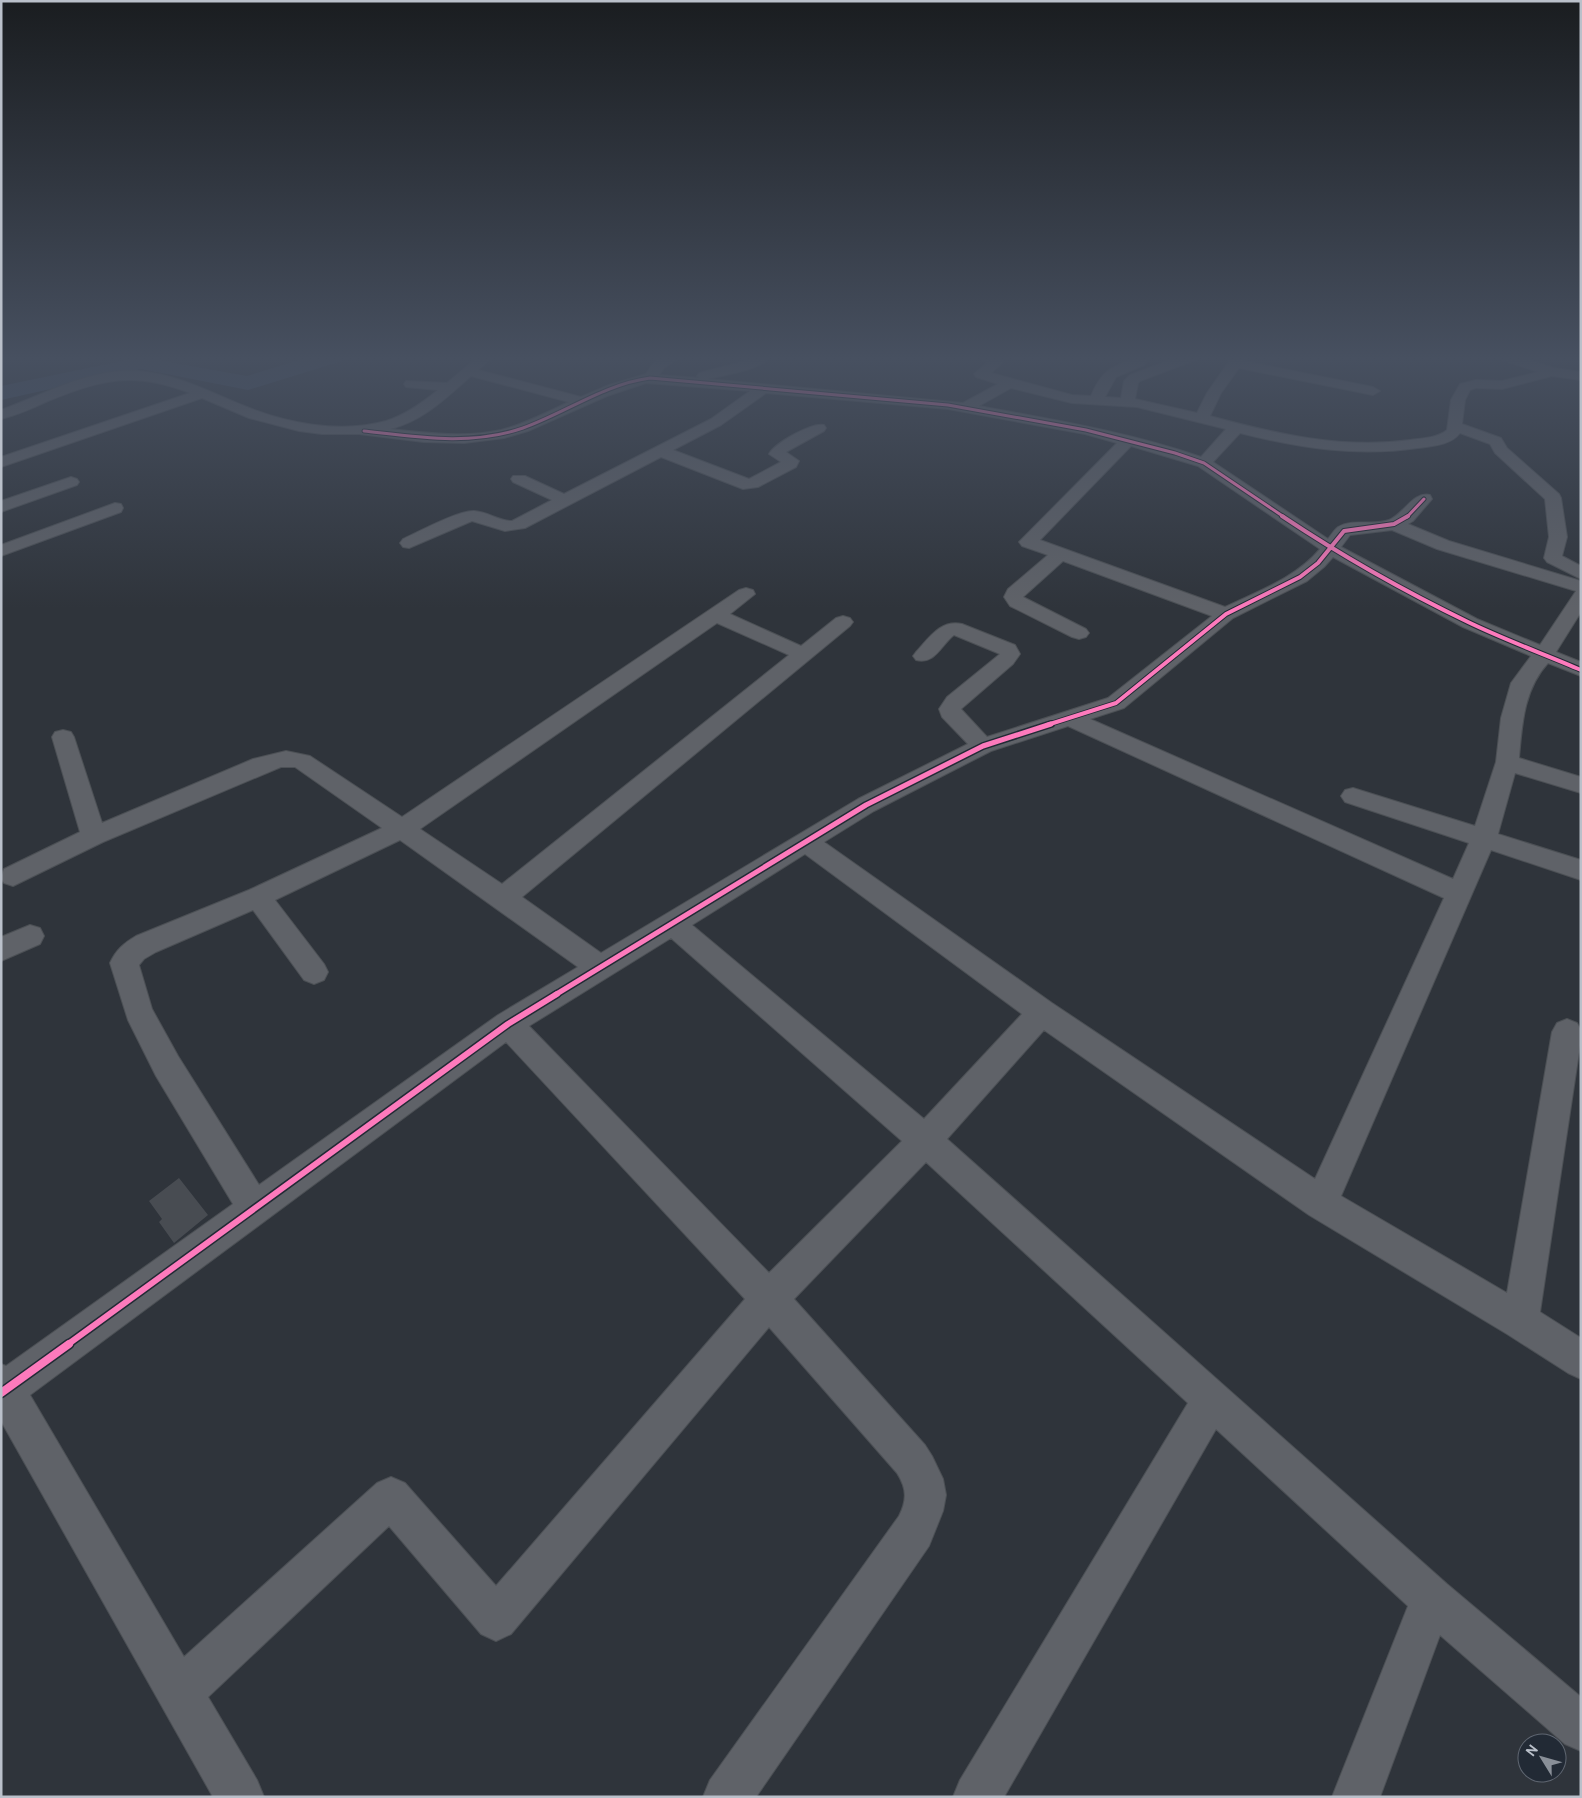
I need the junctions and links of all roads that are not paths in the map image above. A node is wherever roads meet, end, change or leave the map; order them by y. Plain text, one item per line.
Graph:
1 (66, 440) edge
2 (682, 440) edge
3 (797, 440) edge
4 (1128, 440) joint
5 (1225, 440) edge
6 (1293, 440) edge
7 (1434, 440) edge
8 (1493, 440) edge
9 (661, 451) junction
10 (1, 462) edge
11 (1204, 463) junction
12 (520, 480) dead end
13 (71, 482) dead end
14 (1424, 499) dead end
15 (564, 500) junction
16 (1, 508) edge
17 (115, 508) dead end
18 (1394, 524) junction
19 (410, 544) dead end
20 (1330, 548) junction
21 (1, 551) edge
22 (1060, 554) junction
23 (1581, 574) edge
24 (1581, 587) edge
25 (746, 594) dead end
26 (1581, 596) edge
27 (1226, 614) junction
28 (716, 615) junction
29 (843, 622) dead end
30 (1079, 633) dead end
31 (802, 654) junction
32 (1544, 655) junction
33 (923, 656) dead end
34 (1581, 670) edge
35 (1069, 718) junction
36 (63, 737) dead end
37 (984, 746) junction
38 (1507, 762) junction
39 (1581, 785) edge
40 (1353, 796) dead end
41 (402, 830) junction
42 (94, 836) junction
43 (1484, 838) junction
44 (806, 842) junction
45 (1581, 870) edge
46 (13, 876) dead end
47 (1459, 894) junction
48 (258, 897) junction
49 (503, 898) junction
50 (672, 923) junction
51 (30, 936) dead end
52 (1, 950) edge
53 (599, 967) junction
54 (314, 972) dead end
55 (1042, 1012) junction
56 (508, 1024) junction
57 (1567, 1032) dead end
58 (925, 1140) junction
59 (1321, 1203) junction
60 (254, 1208) junction
61 (769, 1299) junction
62 (1520, 1321) junction
63 (1581, 1360) edge
64 (2, 1389) edge
65 (1212, 1399) junction
66 (1432, 1599) junction
67 (180, 1692) junction
68 (1581, 1728) edge
69 (240, 1797) edge
70 (726, 1797) edge
71 (978, 1797) edge
72 (1356, 1797) edge

1 - 10 street
2 - 9 street
3 - 9 street
4 - 11 street
4 - 22 street
5 - 11 street
6 - 7 street
8 - 23 street
9 - 15 street
11 - 20 street
12 - 15 street
13 - 16 street
14 - 18 street
15 - 19 street
17 - 21 street
18 - 20 street
18 - 24 street
20 - 27 street
20 - 32 street
22 - 27 street
22 - 30 street
25 - 28 street
26 - 32 street
27 - 35 street
28 - 31 street
28 - 41 street
29 - 31 street
31 - 49 street
32 - 34 street
32 - 38 street
33 - 37 street
35 - 37 street
35 - 47 street
36 - 42 street
37 - 44 street
38 - 39 street
38 - 43 street
40 - 43 street
41 - 42 street
41 - 48 street
41 - 49 street
42 - 46 street
43 - 45 street
43 - 47 street
44 - 50 street
44 - 55 street
47 - 59 street
48 - 54 street
48 - 60 street
49 - 53 street
50 - 53 street
50 - 58 street
51 - 52 street
53 - 56 street
55 - 58 street
55 - 59 street
56 - 60 street
56 - 61 street
57 - 62 street
58 - 61 street
58 - 65 street
59 - 62 street
60 - 64 street
61 - 67 street
61 - 70 street
62 - 63 street
64 - 67 street
65 - 66 street
65 - 71 street
66 - 68 street
66 - 72 street
67 - 69 street

